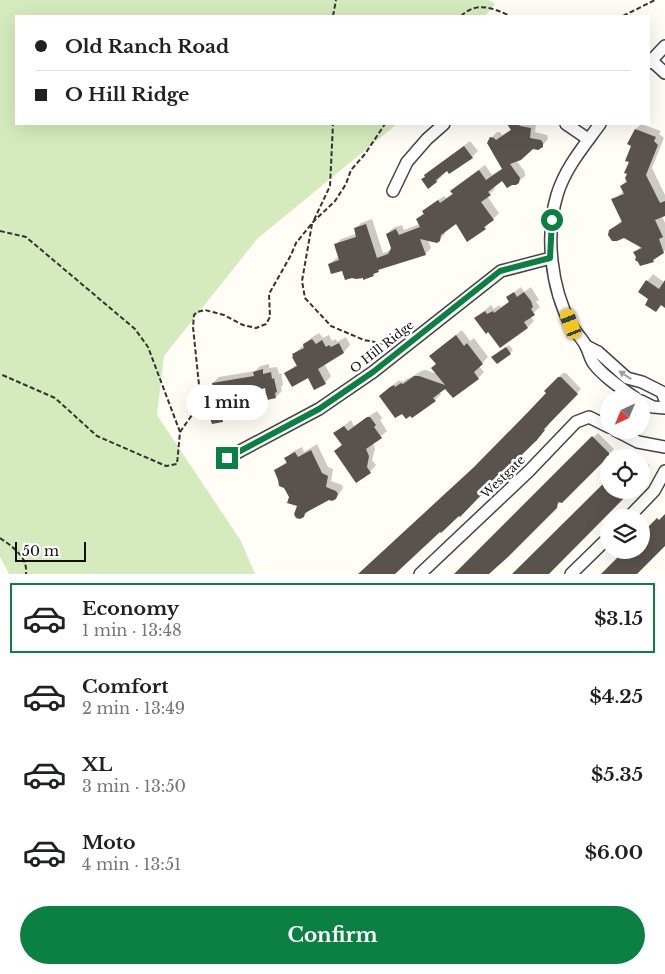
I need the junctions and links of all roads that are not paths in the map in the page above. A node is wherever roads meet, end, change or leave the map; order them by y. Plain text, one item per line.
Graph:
1 (665, 46) edge
2 (650, 62) edge
3 (665, 73) edge
4 (443, 125) edge
5 (567, 125) edge
6 (599, 125) edge
7 (588, 139) junction
8 (393, 190) dead end
9 (550, 258) junction
10 (586, 346) junction
11 (623, 389) edge
12 (665, 400) edge
13 (650, 406) edge
14 (665, 408) edge
15 (600, 422) edge
16 (632, 439) edge
17 (665, 447) edge
18 (227, 458) dead end
19 (665, 471) edge
20 (637, 509) edge
21 (600, 546) edge
22 (420, 574) edge
23 (571, 574) edge

1 - 2 street
2 - 3 street
4 - 8 street
5 - 7 street
6 - 7 street
7 - 9 street
9 - 10 street
9 - 18 street, O Hill Ridge
10 - 11 street
12 -> 10 street
13 - 14 street
15 - 22 street, Westgate
16 - 17 street
19 - 20 street
21 - 23 street

